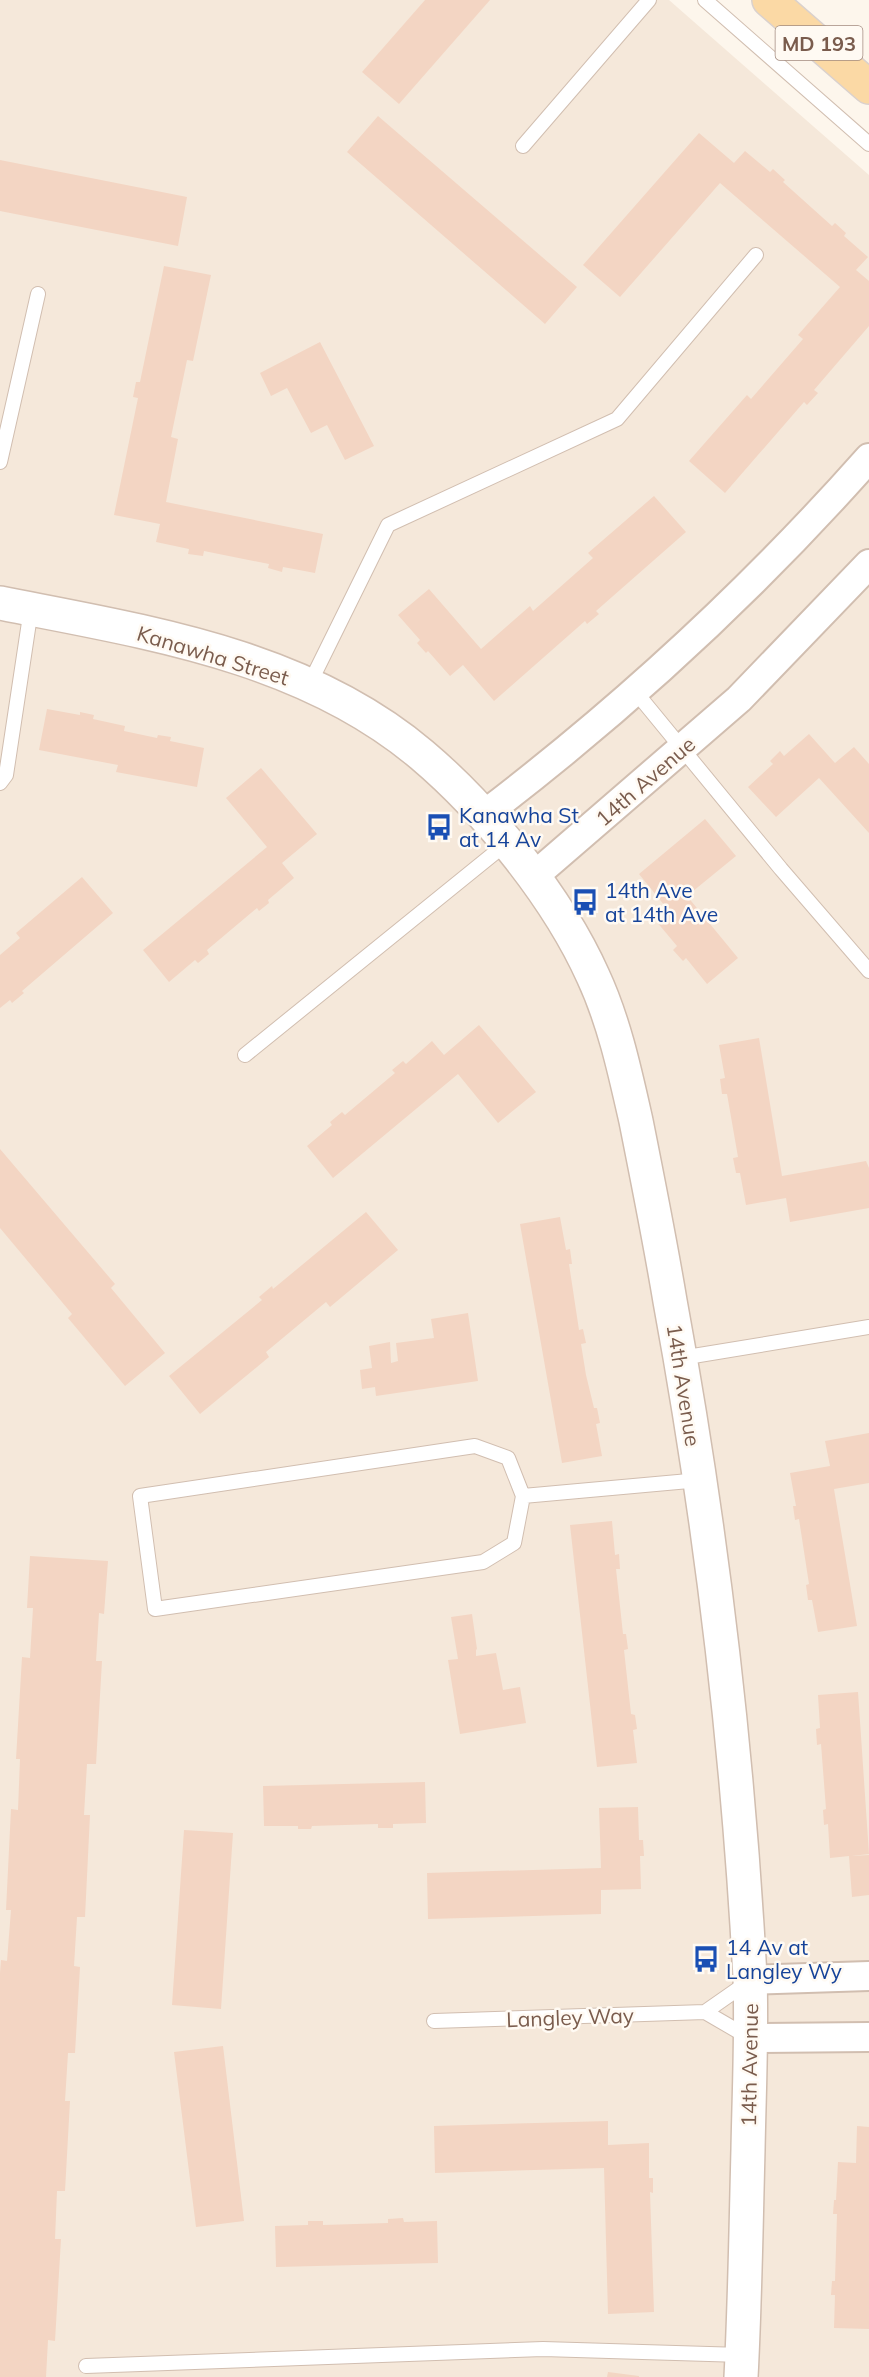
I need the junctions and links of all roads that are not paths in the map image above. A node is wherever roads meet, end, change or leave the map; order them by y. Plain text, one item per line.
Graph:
1 (649, 0) edge
2 (705, 0) edge
3 (769, 0) edge
4 (869, 87) edge
5 (869, 144) edge
6 (523, 146) dead end
7 (756, 255) dead end
8 (38, 294) dead end
9 (869, 458) edge
10 (0, 462) edge
11 (869, 564) edge
12 (15, 606) edge
13 (309, 685) junction
14 (634, 690) junction
15 (682, 748) junction
16 (0, 783) edge
17 (485, 814) junction
18 (507, 843) junction
19 (533, 877) junction
20 (869, 971) edge
21 (245, 1055) dead end
22 (869, 1327) edge
23 (681, 1358) junction
24 (700, 1480) junction
25 (523, 1496) junction
26 (869, 1976) edge
27 (750, 1980) junction
28 (705, 2012) junction
29 (434, 2022) dead end
30 (869, 2037) edge
31 (750, 2038) junction
32 (86, 2366) dead end
33 (742, 2366) edge

1 - 6 lane
2 - 5 lane
3 - 4 main road, MD 193
7 - 13 lane
8 - 10 lane
9 - 14 street
11 - 15 street, 14th Avenue
12 - 13 street, Kanawha Street
12 - 16 lane
13 - 17 street, Kanawha Street
14 - 15 lane
14 - 17 street
15 - 19 street, 14th Avenue
15 - 20 lane
17 - 18 street, Kanawha Street
18 - 19 street, Kanawha Street
18 - 21 lane
19 - 23 street, 14th Avenue
22 - 23 lane
23 - 24 street, 14th Avenue
24 - 25 lane
24 - 27 street, 14th Avenue
25 - 25 lane
26 - 27 street
27 - 28 lane
27 - 31 street, 14th Avenue
28 - 29 lane, Langley Way
28 - 31 lane
30 - 31 street
31 - 33 street, 14th Avenue
32 - 33 lane

